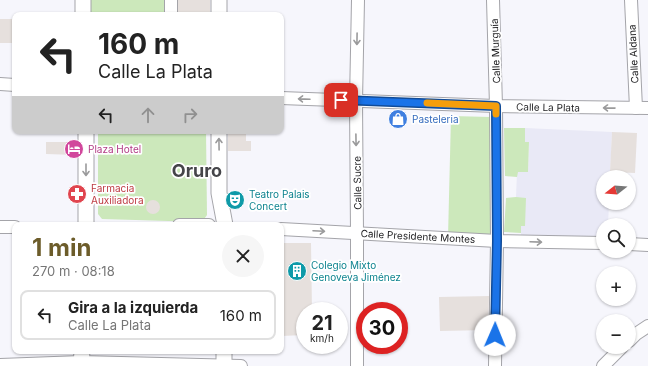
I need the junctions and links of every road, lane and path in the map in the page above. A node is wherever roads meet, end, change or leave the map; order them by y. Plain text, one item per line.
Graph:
1 (83, 0) edge
2 (171, 0) edge
3 (218, 0) edge
4 (358, 0) edge
5 (493, 0) edge
6 (631, 0) edge
7 (83, 12) edge
8 (171, 12) edge
9 (218, 12) edge
10 (0, 84) edge
11 (12, 85) edge
12 (284, 98) edge
13 (356, 101) junction
14 (496, 106) junction
15 (642, 108) edge
16 (86, 134) edge
17 (219, 134) edge
18 (86, 222) edge
19 (224, 222) edge
20 (0, 227) edge
21 (12, 227) edge
22 (284, 229) edge
23 (357, 233) junction
24 (497, 241) junction
25 (596, 244) edge
26 (636, 244) edge
27 (648, 245) edge
28 (648, 326) edge
29 (636, 334) edge
30 (615, 354) edge
31 (82, 360) edge
32 (224, 361) edge
33 (0, 364) edge
34 (241, 366) edge
35 (357, 366) edge
36 (495, 366) edge
37 (603, 366) edge

1 - 7 main road
2 - 8 street
3 - 9 main road
4 -> 13 street, Calle Sucre
5 - 14 street, Calle Murguía
6 - 15 street, Calle Aldana
10 - 11 street
13 -> 12 street, Calle La Plata
13 - 14 street, Calle La Plata
13 -> 23 street, Calle Sucre
15 -> 14 street, Calle La Plata
14 - 24 street, Calle Murguía
16 -> 18 main road
19 -> 17 main road
20 - 21 street
22 -> 23 street, Calle Presidente Montes
23 - 24 street, Calle Presidente Montes
23 - 35 street, Calle Sucre
24 -> 25 street, Calle Presidente Montes
24 - 36 street, Calle Murguía
26 - 27 street
28 - 29 street
30 - 37 street
31 - 32 street
31 - 33 street
32 - 34 street

